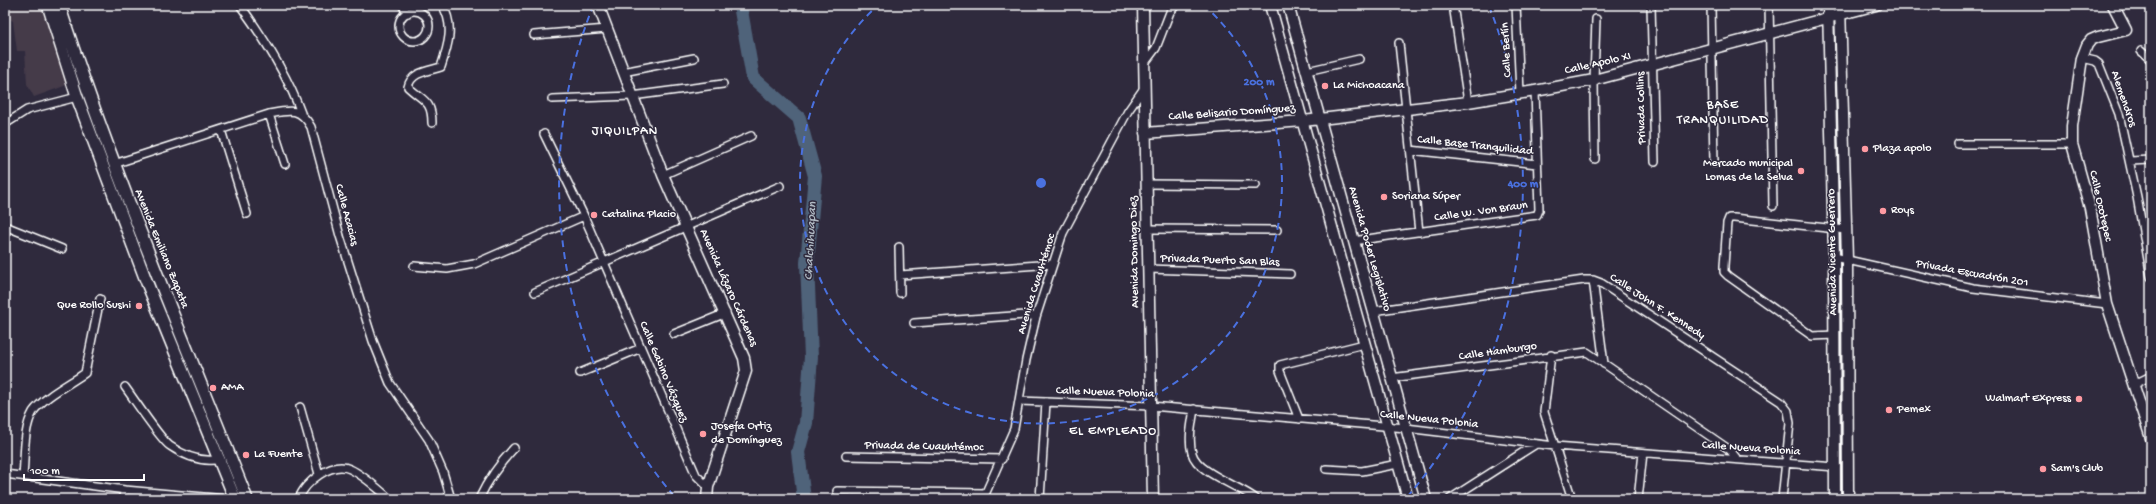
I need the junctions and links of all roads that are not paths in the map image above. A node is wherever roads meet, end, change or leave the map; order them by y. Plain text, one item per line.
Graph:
1 (48, 5) edge
2 (59, 5) edge
3 (240, 5) edge
4 (402, 5) edge
5 (442, 5) edge
6 (598, 5) edge
7 (1143, 5) edge
8 (1176, 5) edge
9 (1270, 5) edge
10 (1288, 5) edge
11 (1453, 5) edge
12 (1516, 5) edge
13 (1651, 5) edge
14 (1711, 5) edge
15 (1769, 5) edge
16 (1828, 5) edge
17 (2113, 5) edge
18 (1868, 6) edge
19 (1840, 10) edge
20 (408, 13) junction
21 (1828, 17) junction
22 (1596, 19) dead end
23 (608, 29) junction
24 (1769, 34) junction
25 (534, 35) dead end
26 (1399, 43) dead end
27 (1710, 49) junction
28 (2141, 51) dead end
29 (694, 58) dead end
30 (2082, 58) junction
31 (1359, 59) dead end
32 (2151, 60) edge
33 (1144, 64) junction
34 (1652, 64) junction
35 (1307, 71) junction
36 (624, 72) junction
37 (1594, 80) junction
38 (723, 84) dead end
39 (1144, 88) junction
40 (1535, 91) junction
41 (1520, 93) junction
42 (632, 96) junction
43 (77, 97) junction
44 (552, 99) dead end
45 (1468, 102) junction
46 (1405, 110) junction
47 (301, 113) junction
48 (269, 114) junction
49 (1320, 119) junction
50 (1303, 121) junction
51 (432, 123) dead end
52 (5, 124) edge
53 (220, 130) junction
54 (1145, 133) junction
55 (544, 134) dead end
56 (751, 136) dead end
57 (1958, 144) dead end
58 (2072, 144) junction
59 (1410, 150) junction
60 (1594, 159) dead end
61 (2151, 160) edge
62 (2130, 161) junction
63 (1655, 162) dead end
64 (1714, 163) dead end
65 (114, 164) junction
66 (285, 164) dead end
67 (1537, 164) junction
68 (663, 175) junction
69 (1146, 184) junction
70 (1256, 185) dead end
71 (780, 186) dead end
72 (1773, 206) dead end
73 (247, 214) dead end
74 (584, 216) junction
75 (5, 226) edge
76 (686, 226) junction
77 (1149, 229) junction
78 (1834, 229) junction
79 (1278, 230) dead end
80 (1846, 230) junction
81 (1419, 232) junction
82 (1353, 241) junction
83 (2148, 244) edge
84 (899, 247) dead end
85 (62, 249) dead end
86 (1834, 257) junction
87 (1847, 260) junction
88 (602, 262) junction
89 (1053, 264) junction
90 (414, 266) dead end
91 (1149, 269) junction
92 (1290, 274) dead end
93 (900, 275) junction
94 (2151, 277) edge
95 (1593, 280) junction
96 (535, 292) dead end
97 (900, 293) dead end
98 (167, 298) junction
99 (100, 299) dead end
100 (155, 303) junction
101 (2107, 304) junction
102 (1373, 311) junction
103 (726, 313) junction
104 (1036, 317) junction
105 (914, 323) dead end
106 (674, 334) dead end
107 (1835, 335) junction
108 (1364, 344) junction
109 (641, 348) junction
110 (1551, 355) junction
111 (1604, 364) junction
112 (580, 373) dead end
113 (2151, 376) edge
114 (1391, 378) junction
115 (2133, 385) junction
116 (125, 387) dead end
117 (1019, 401) junction
118 (1046, 402) junction
119 (1151, 406) junction
120 (300, 407) dead end
121 (1194, 409) junction
122 (1299, 419) junction
123 (1387, 426) junction
124 (1406, 428) junction
125 (2151, 438) edge
126 (1536, 444) junction
127 (1555, 446) junction
128 (514, 448) dead end
129 (1643, 453) junction
130 (230, 456) junction
131 (846, 456) dead end
132 (1002, 459) junction
133 (1737, 459) junction
134 (218, 460) junction
135 (1786, 462) junction
136 (1398, 464) junction
137 (1836, 467) junction
138 (1326, 469) dead end
139 (5, 474) edge
140 (319, 474) junction
141 (23, 476) junction
142 (708, 487) junction
143 (125, 490) junction
144 (837, 491) dead end
145 (984, 496) edge
146 (122, 499) edge
147 (226, 499) edge
148 (235, 499) edge
149 (247, 499) edge
150 (299, 499) edge
151 (390, 499) edge
152 (451, 499) edge
153 (479, 499) edge
154 (707, 499) edge
155 (1040, 499) edge
156 (1153, 499) edge
157 (1256, 499) edge
158 (1408, 499) edge
159 (1426, 499) edge
160 (1450, 499) edge
161 (1572, 499) edge
162 (1638, 499) edge
163 (1782, 499) edge
164 (1835, 499) edge
165 (1848, 499) edge

1 - 43 main road, Avenida Emiliano Zapata
2 - 65 main road, Avenida Emiliano Zapata
3 - 47 street, Calle Acacias
4 - 20 street
5 - 51 street
6 - 23 street, Avenida Lázaro Cárdenas
7 - 33 street, Avenida Domingo Diez
8 - 33 street
9 - 50 street
10 - 35 street, Avenida Poder Legislativo
11 - 45 street
12 - 41 street, Calle Berlín
13 - 34 street, Privada Collins
14 - 27 street
15 - 24 street
16 - 21 street, Avenida Vicente Guerrero
17 - 30 street, Calle Ocotepec
18 - 19 street, Calle Apolo XI
19 - 21 street, Calle Apolo XI
19 - 80 street, Avenida Vicente Guerrero
20 - 20 street
21 - 24 street, Calle Apolo XI
21 - 78 street, Avenida Vicente Guerrero
22 - 37 street
23 - 25 street
23 - 36 street, Avenida Lázaro Cárdenas
24 - 27 street, Calle Apolo XI
24 - 72 street
26 - 46 street
27 - 34 street, Calle Apolo XI
27 - 64 street
28 - 32 street
29 - 36 street
30 - 58 street, Calle Ocotepec
30 - 62 street, Alemendros
31 - 35 street
33 - 39 street, Avenida Domingo Diez
34 - 37 street, Calle Apolo XI
34 - 63 street, Privada Collins
35 - 49 street, Avenida Poder Legislativo
36 - 42 street, Avenida Lázaro Cárdenas
37 - 40 street, Calle Apolo XI
37 - 60 street
38 - 42 street
39 - 54 street, Avenida Domingo Diez
39 - 89 street, Avenida Cuauhtémoc
40 - 41 street, Calle Apolo XI
40 - 67 street, Calle W. Von Braun
41 - 45 street, Calle Apolo XI
42 - 44 street
42 - 68 street, Avenida Lázaro Cárdenas
43 - 52 street
43 - 100 main road, Avenida Emiliano Zapata
45 - 46 street, Calle Apolo XI
46 - 49 street, Calle Apolo XI
46 - 59 street
47 - 48 street
47 - 152 street, Calle Acacias
48 - 53 street
48 - 66 street
49 - 50 street, Calle Belisario Domínguez
49 - 82 street, Avenida Poder Legislativo
50 - 54 street, Calle Belisario Domínguez
50 - 108 street
53 - 65 street
53 - 73 street
54 - 69 street, Avenida Domingo Diez
55 - 74 street, Calle Gabino Vázquez
56 - 68 street
57 - 58 street
58 - 101 street, Calle Ocotepec
59 - 67 street, Calle Base Tranquilidad
59 - 81 street
61 - 62 street
62 - 83 street, Alemendros
65 - 98 main road, Avenida Emiliano Zapata
67 - 81 street, Calle W. Von Braun
68 - 76 street, Avenida Lázaro Cárdenas
69 - 70 street
69 - 77 street, Avenida Domingo Diez
71 - 76 street
74 - 88 street, Calle Gabino Vázquez
74 - 90 street
75 - 85 street
76 - 88 street
76 - 103 street, Avenida Lázaro Cárdenas
77 - 79 street
77 - 91 street, Avenida Domingo Diez
78 - 80 street
78 - 86 street, Avenida Vicente Guerrero
78 - 107 street
80 - 87 street, Avenida Vicente Guerrero
81 - 82 street, Calle W. Von Braun
82 - 102 street, Avenida Poder Legislativo
83 - 94 street, Alemendros
84 - 93 street
86 - 87 street, Privada Escuadrón 201
86 - 107 street, Avenida Vicente Guerrero
87 - 101 street, Privada Escuadrón 201
87 - 165 street, Avenida Vicente Guerrero
88 - 96 street
88 - 109 street, Calle Gabino Vázquez
89 - 93 street
89 - 104 street, Avenida Cuauhtémoc
91 - 92 street, Privada Puerto San Blas
91 - 119 street, Avenida Domingo Diez
93 - 97 street
95 - 102 street, Calle John F. Kennedy
95 - 111 street
95 - 135 street, Calle John F. Kennedy
98 - 100 main road
98 - 130 main road, Avenida Emiliano Zapata
99 - 141 street
100 - 134 main road, Avenida Emiliano Zapata
101 - 115 street, Calle Ocotepec
102 - 114 street, Avenida Poder Legislativo
103 - 106 street
103 - 142 street, Avenida Lázaro Cárdenas
104 - 105 street
104 - 117 street, Avenida Cuauhtémoc
107 - 137 street, Avenida Vicente Guerrero
108 - 122 street
108 - 123 street
109 - 112 street
109 - 142 street, Calle Gabino Vázquez
110 - 111 street, Calle Hamburgo
110 - 114 street, Calle Hamburgo
110 - 127 street
111 - 133 street, Calle Hamburgo
113 - 115 street
114 - 124 street, Avenida Poder Legislativo
115 - 125 street, Calle Ocotepec
116 - 134 street
117 - 118 street, Calle Nueva Polonia
117 - 132 street, Avenida Cuauhtémoc
118 - 119 street, Calle Nueva Polonia
118 - 155 street
119 - 121 street, Calle Nueva Polonia
119 - 156 street, Avenida Domingo Diez
120 - 140 street
121 - 122 street, Calle Nueva Polonia
121 - 157 street
122 - 123 street, Calle Nueva Polonia
123 - 124 street, Calle Nueva Polonia
123 - 136 street
124 - 126 street, Calle Nueva Polonia
124 - 159 street, Avenida Poder Legislativo
126 - 127 street, Calle Nueva Polonia
126 - 160 street
127 - 129 street, Calle Nueva Polonia
127 - 161 street
128 - 153 street
129 - 133 street, Calle Nueva Polonia
129 - 162 street
130 - 134 street
130 - 149 main road, Avenida Emiliano Zapata
131 - 132 street, Privada de Cuauhtémoc
132 - 145 street, Avenida Cuauhtémoc
133 - 135 street, Calle Nueva Polonia
134 - 148 main road, Avenida Emiliano Zapata
135 - 137 street, Calle Nueva Polonia
135 - 163 street, Calle John F. Kennedy
136 - 138 street
136 - 158 street
137 - 164 street, Avenida Vicente Guerrero
139 - 141 street
140 - 150 street
140 - 151 street
141 - 143 street
142 - 154 street, Avenida Lázaro Cárdenas
143 - 146 street
143 - 147 street
144 - 145 street

